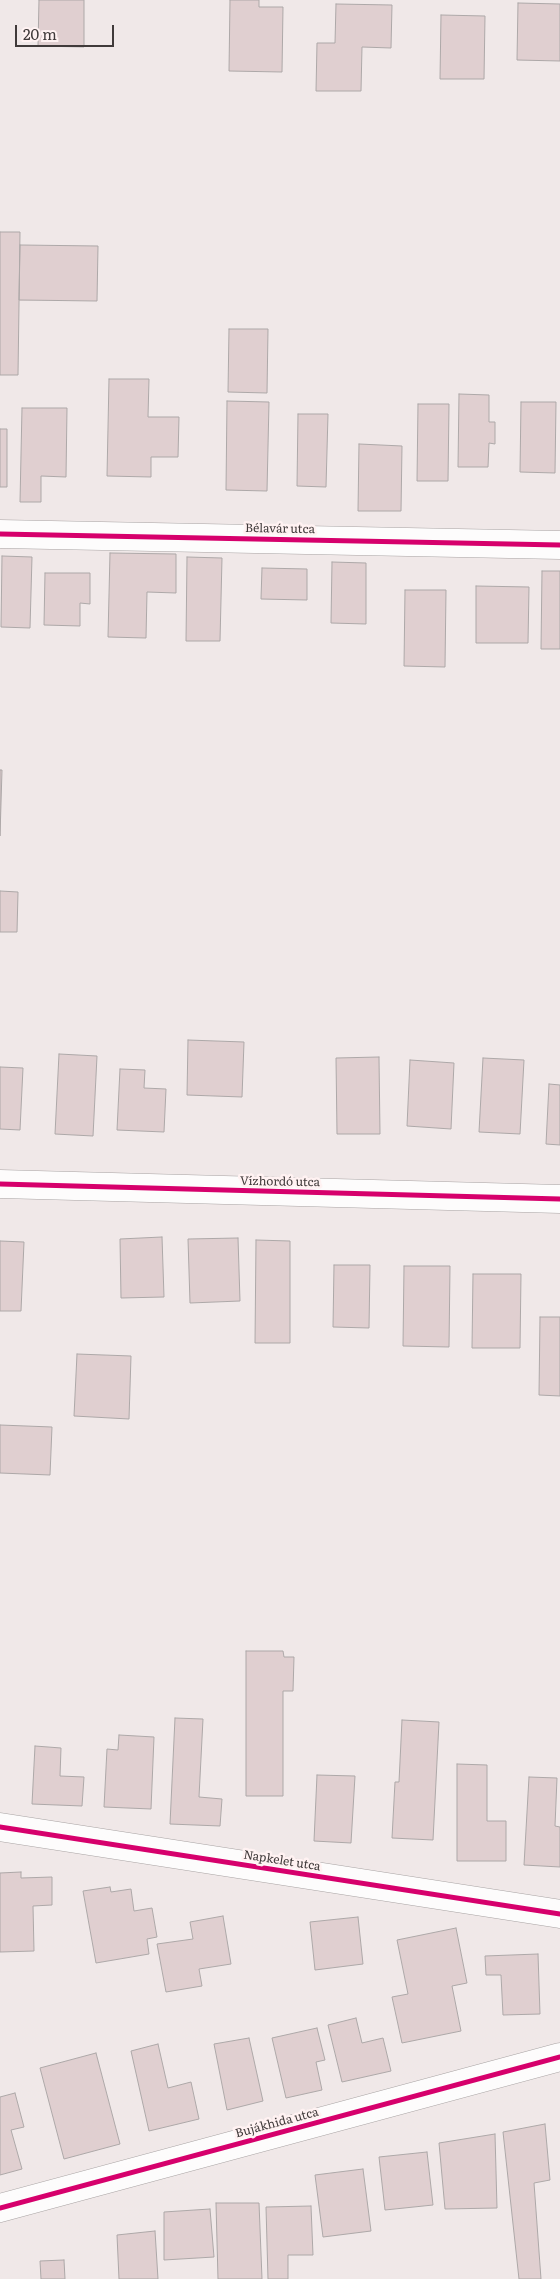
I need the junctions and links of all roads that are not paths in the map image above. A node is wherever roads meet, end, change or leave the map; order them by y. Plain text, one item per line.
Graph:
1 (0, 534) edge
2 (560, 545) edge
3 (0, 1184) edge
4 (560, 1199) edge
5 (0, 1827) edge
6 (560, 1914) edge
7 (560, 2057) edge
8 (0, 2208) edge

1 - 2 street, Bélavár utca
3 - 4 street, Vízhordó utca
5 - 6 street, Napkelet utca
7 - 8 street, Bujákhida utca

